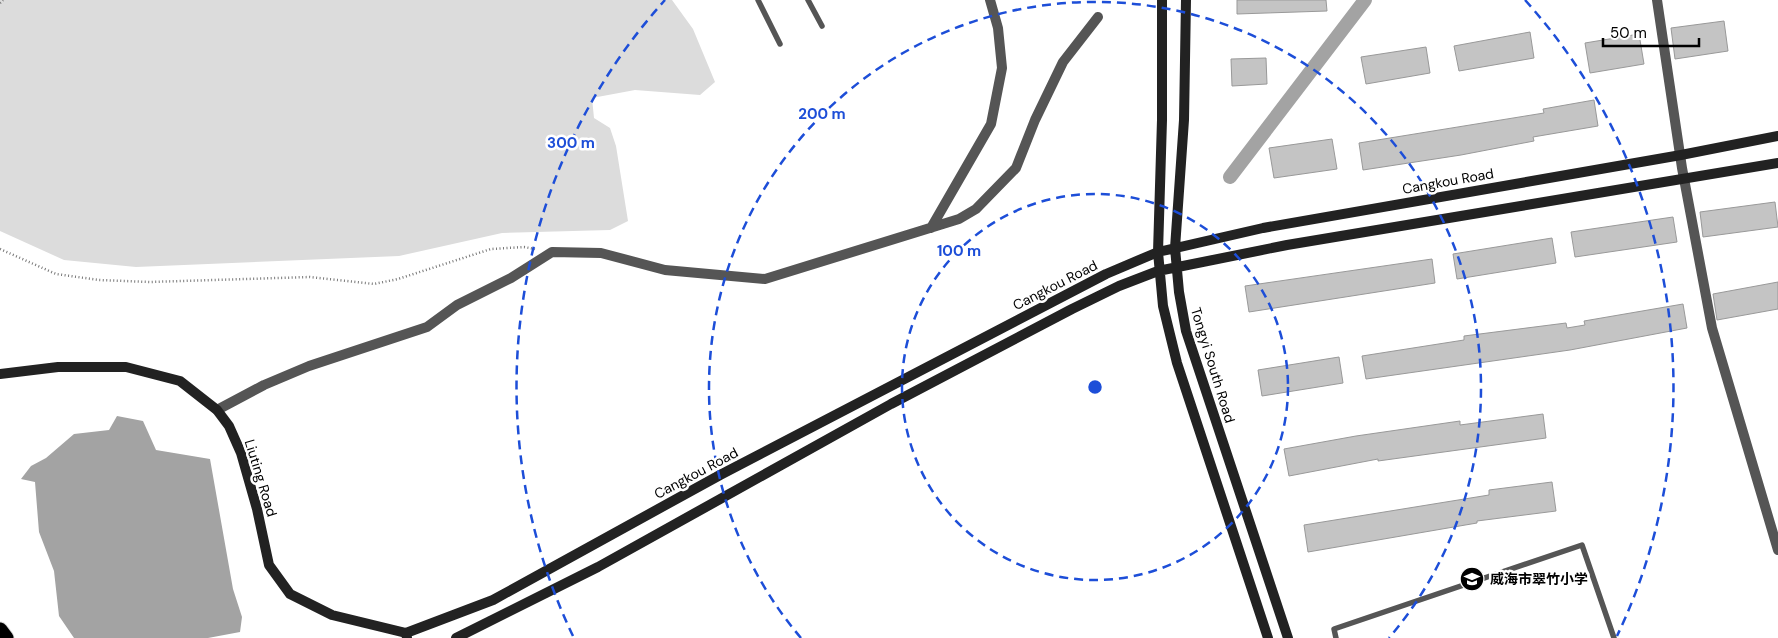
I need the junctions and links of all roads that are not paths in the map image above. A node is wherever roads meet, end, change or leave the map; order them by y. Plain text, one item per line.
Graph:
1 (758, 0) edge
2 (808, 0) edge
3 (990, 0) edge
4 (1162, 0) edge
5 (1186, 0) edge
6 (1657, 0) edge
7 (1098, 17) dead end
8 (822, 26) dead end
9 (780, 44) dead end
10 (1778, 136) edge
11 (1681, 155) junction
12 (1778, 162) edge
13 (1684, 179) junction
14 (931, 228) junction
15 (1175, 248) junction
16 (1158, 252) junction
17 (1176, 266) junction
18 (1158, 271) junction
19 (0, 374) edge
20 (217, 410) junction
21 (1778, 550) edge
22 (0, 630) edge
23 (406, 636) edge
24 (6, 638) edge
25 (456, 638) edge
26 (1268, 638) edge
27 (1288, 638) edge
28 (1336, 638) edge
29 (1614, 638) edge

1 - 9 lane
2 - 8 lane
3 - 14 street
4 - 16 street
5 - 15 street, Tongyi South Road
6 - 11 street
7 - 14 street
10 - 11 street, Cangkou Road
11 - 13 street
11 - 15 street, Cangkou Road
12 - 13 street
13 - 17 street
13 - 21 street
14 - 20 street
15 - 16 street, Cangkou Road
15 - 17 street, Tongyi South Road
16 - 18 street
16 - 23 street, Cangkou Road
17 - 18 street
17 - 27 street, Tongyi South Road
18 - 25 street
18 - 26 street
19 - 20 street, Liuting Road
20 - 23 street, Liuting Road
22 - 24 highway
28 - 29 lane

